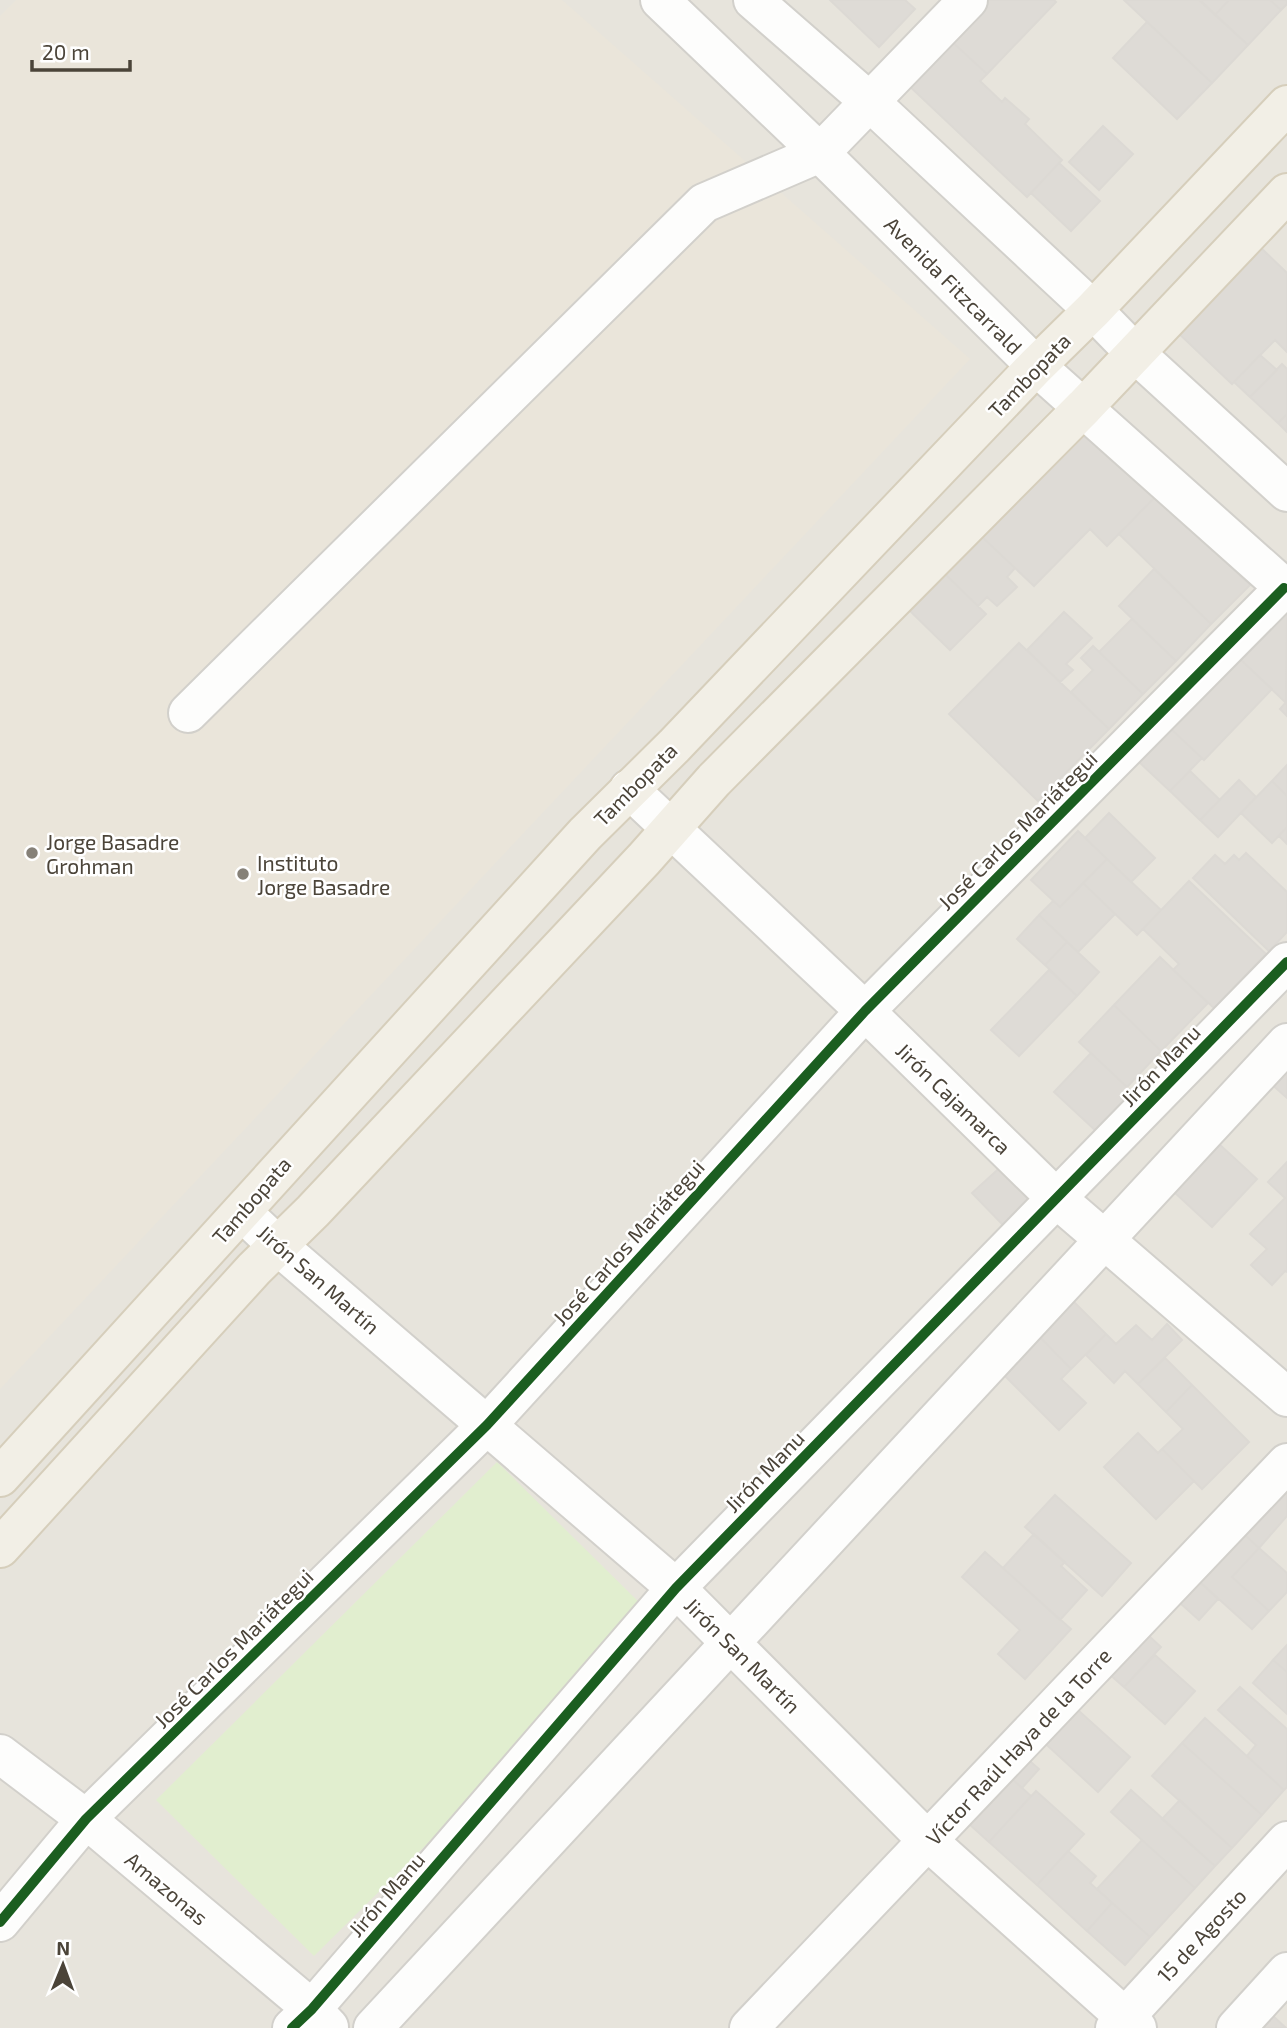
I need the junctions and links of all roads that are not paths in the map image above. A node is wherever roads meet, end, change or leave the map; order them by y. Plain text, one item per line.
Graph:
1 (660, 0) edge
2 (753, 0) edge
3 (968, 0) edge
4 (870, 103) junction
5 (1287, 105) edge
6 (820, 153) junction
7 (1287, 193) edge
8 (1093, 310) junction
9 (1135, 353) junction
10 (1037, 366) junction
11 (1084, 407) junction
12 (1287, 492) edge
13 (1285, 589) edge
14 (188, 713) dead end
15 (629, 789) junction
16 (671, 828) junction
17 (1287, 962) edge
18 (865, 1011) junction
19 (1287, 1043) edge
20 (1056, 1198) junction
21 (242, 1212) junction
22 (1105, 1240) junction
23 (277, 1245) junction
24 (1287, 1397) edge
25 (487, 1425) junction
26 (1287, 1463) edge
27 (0, 1477) edge
28 (0, 1548) edge
29 (676, 1588) junction
30 (731, 1644) junction
31 (0, 1754) edge
32 (86, 1819) junction
33 (928, 1841) junction
34 (1287, 1841) edge
35 (0, 1922) edge
36 (1287, 1972) edge
37 (311, 2022) edge
38 (1125, 2024) edge
39 (373, 2028) edge
40 (748, 2028) edge
41 (1236, 2028) edge

1 - 6 street, Avenida Fitzcarrald
2 - 4 street
3 - 4 street
4 - 6 street
4 - 8 street
5 - 8 main road, Tambopata
6 - 10 street, Avenida Fitzcarrald
6 - 14 street
7 - 9 main road
8 - 9 street
8 - 10 main road, Tambopata
9 - 11 main road
9 - 12 street
10 - 11 street, Avenida Fitzcarrald
10 - 15 main road, Tambopata
11 - 13 street, Avenida Fitzcarrald
11 - 16 main road
13 - 18 street, José Carlos Mariátegui
15 - 16 street, Jirón Cajamarca
15 - 21 main road, Tambopata
16 - 18 street, Jirón Cajamarca
16 - 23 main road
17 - 20 street, Jirón Manu
18 - 20 street, Jirón Cajamarca
18 - 25 street, José Carlos Mariátegui
19 - 22 street
20 - 22 street, Jirón Cajamarca
20 - 29 street, Jirón Manu
21 - 23 street, Jirón San Martín
21 - 27 main road, Tambopata
22 - 24 street, Jirón Cajamarca
22 - 30 street
23 - 25 street, Jirón San Martín
23 - 28 main road
25 - 29 street, Jirón San Martín
25 - 32 street, José Carlos Mariátegui
26 - 33 street, Víctor Raúl Haya de la Torre
29 - 30 street, Jirón San Martín
29 - 37 street, Jirón Manu
30 - 33 street, Jirón San Martín
30 - 39 street
31 - 32 street, Amazonas
32 - 35 street, José Carlos Mariátegui
32 - 37 street, Amazonas
33 - 38 street, Jirón San Martín
33 - 40 street, Víctor Raúl Haya de la Torre
34 - 38 street, 15 de Agosto
36 - 41 street

